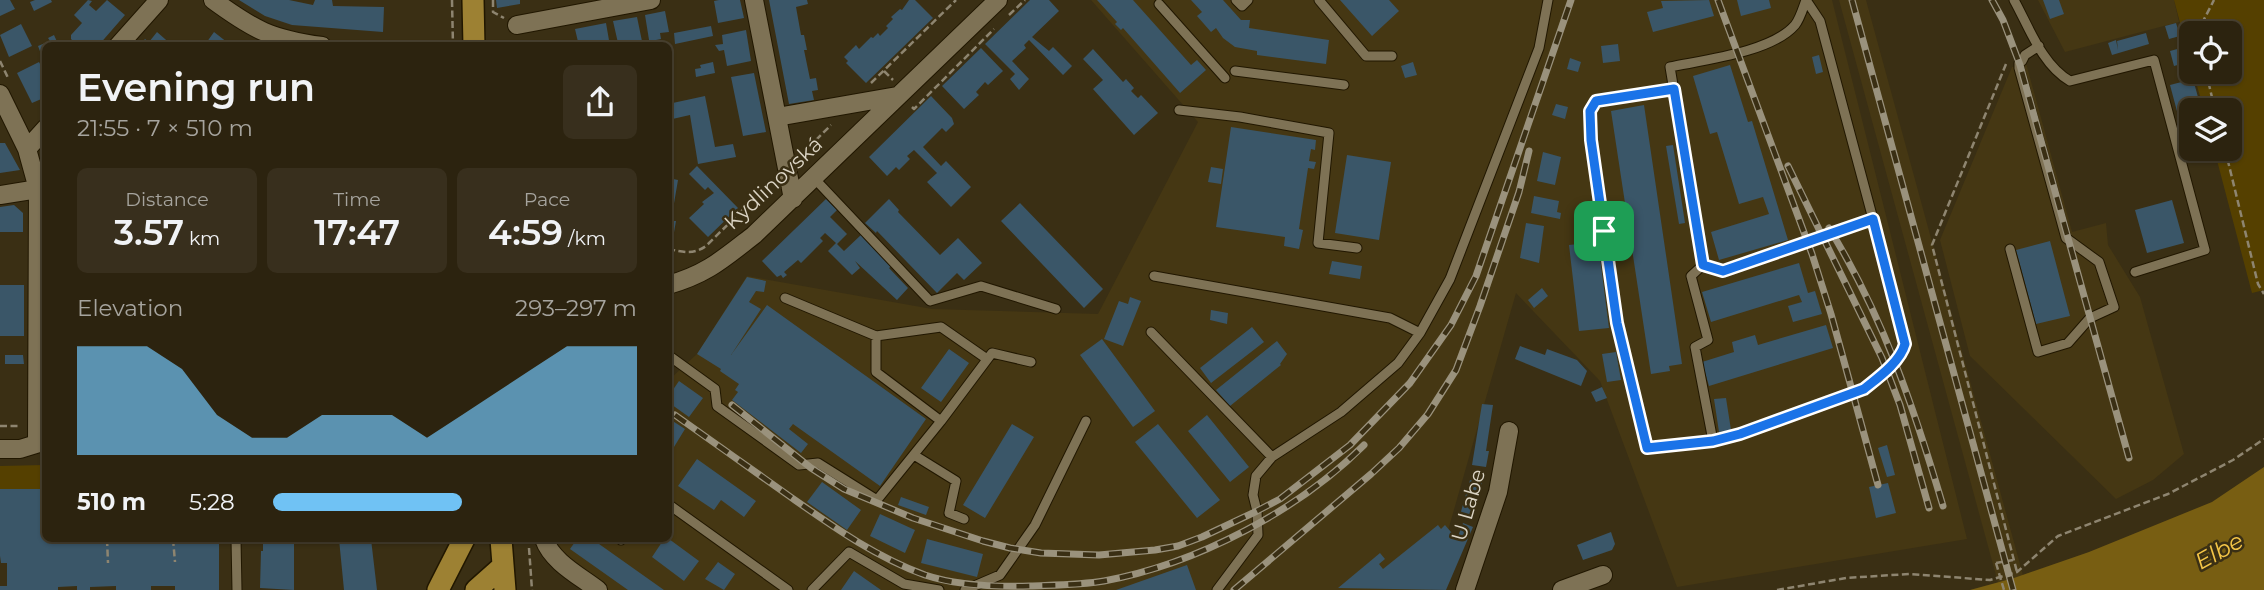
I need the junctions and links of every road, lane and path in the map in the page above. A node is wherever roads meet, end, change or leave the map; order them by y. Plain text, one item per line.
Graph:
1 (159, 0) edge
2 (213, 0) edge
3 (452, 0) edge
4 (473, 0) edge
5 (651, 0) edge
6 (754, 0) edge
7 (956, 0) edge
8 (998, 0) edge
9 (1025, 0) edge
10 (1236, 0) edge
11 (1248, 0) edge
12 (1319, 0) edge
13 (1548, 0) edge
14 (1806, 0) edge
15 (2014, 0) edge
16 (2214, 0) edge
17 (1159, 4) dead end
18 (2203, 21) edge
19 (517, 25) dead end
20 (122, 42) edge
21 (298, 42) edge
22 (453, 42) edge
23 (474, 42) edge
24 (2039, 46) junction
25 (2025, 55) junction
26 (1392, 56) dead end
27 (884, 71) junction
28 (1235, 71) dead end
29 (1224, 78) dead end
30 (1345, 85) dead end
31 (865, 89) dead end
32 (1674, 89) junction
33 (900, 93) junction
34 (0, 94) edge
35 (1179, 110) dead end
36 (777, 117) junction
37 (836, 120) dead end
38 (42, 132) edge
39 (27, 149) junction
40 (2228, 161) edge
41 (793, 162) dead end
42 (813, 177) junction
43 (771, 182) dead end
44 (42, 189) edge
45 (0, 195) edge
46 (793, 199) junction
47 (1873, 219) junction
48 (1357, 248) dead end
49 (2010, 249) dead end
50 (672, 250) edge
51 (1703, 265) junction
52 (2135, 272) dead end
53 (1154, 276) dead end
54 (672, 284) edge
55 (2264, 294) edge
56 (785, 298) dead end
57 (1056, 309) dead end
58 (1151, 332) dead end
59 (1420, 333) junction
60 (876, 336) junction
61 (672, 358) edge
62 (988, 359) junction
63 (1031, 362) dead end
64 (941, 421) junction
65 (1086, 421) dead end
66 (1509, 432) dead end
67 (2264, 439) edge
68 (1713, 441) junction
69 (41, 442) edge
70 (0, 449) edge
71 (914, 455) junction
72 (1272, 457) junction
73 (672, 507) edge
74 (964, 519) dead end
75 (107, 542) edge
76 (173, 542) edge
77 (236, 542) edge
78 (462, 542) edge
79 (501, 542) edge
80 (529, 542) edge
81 (545, 542) edge
82 (2013, 560) junction
83 (175, 562) dead end
84 (108, 563) dead end
85 (503, 566) junction
86 (2017, 572) junction
87 (1603, 575) dead end
88 (237, 590) edge
89 (438, 590) edge
90 (476, 590) edge
91 (505, 590) edge
92 (532, 590) edge
93 (598, 590) edge
94 (788, 590) edge
95 (812, 590) edge
96 (939, 590) edge
97 (965, 590) edge
98 (1217, 590) edge
99 (1465, 590) edge
100 (1562, 590) edge
101 (1777, 590) edge
102 (2004, 590) edge

1 - 20 street
2 - 21 street
3 - 22 path
4 - 23 main road
5 - 19 street
6 - 36 street
7 - 27 path
8 - 33 street, Kydlinovská
9 - 33 path
10 - 11 lane
12 - 26 lane
13 - 59 lane
14 - 32 lane
14 - 47 lane
15 - 24 lane
16 - 18 path
17 - 29 lane
24 - 25 lane
24 - 52 lane
25 - 49 lane
25 - 82 path
27 - 31 path
27 - 33 path
28 - 30 lane
32 - 51 lane
32 - 68 lane
33 - 36 street, Kydlinovská
33 - 42 street, Kydlinovská
34 - 39 street
35 - 48 lane
36 - 46 street
37 - 41 path
38 - 39 street
39 - 44 street
40 - 55 path
42 - 46 street, Kydlinovská
42 - 57 lane
43 - 50 path
44 - 45 street
44 - 69 street
46 - 54 street, Kydlinovská
47 - 51 lane
47 - 68 lane
51 - 68 lane
53 - 59 lane
56 - 60 lane
58 - 72 lane
59 - 72 lane
60 - 62 lane
60 - 64 lane
61 - 71 lane
62 - 63 lane
62 - 64 lane
64 - 71 lane
65 - 97 lane
66 - 99 street, U Labe
67 - 86 path
69 - 70 street
71 - 74 lane
72 - 98 lane
73 - 94 lane
75 - 84 path
76 - 83 path
77 - 88 lane
78 - 89 main road
79 - 85 main road
80 - 92 path
81 - 93 street
82 - 86 path
82 - 102 path, bridge
85 - 90 main road
85 - 91 main road
86 - 101 path
87 - 100 street
95 - 96 lane

